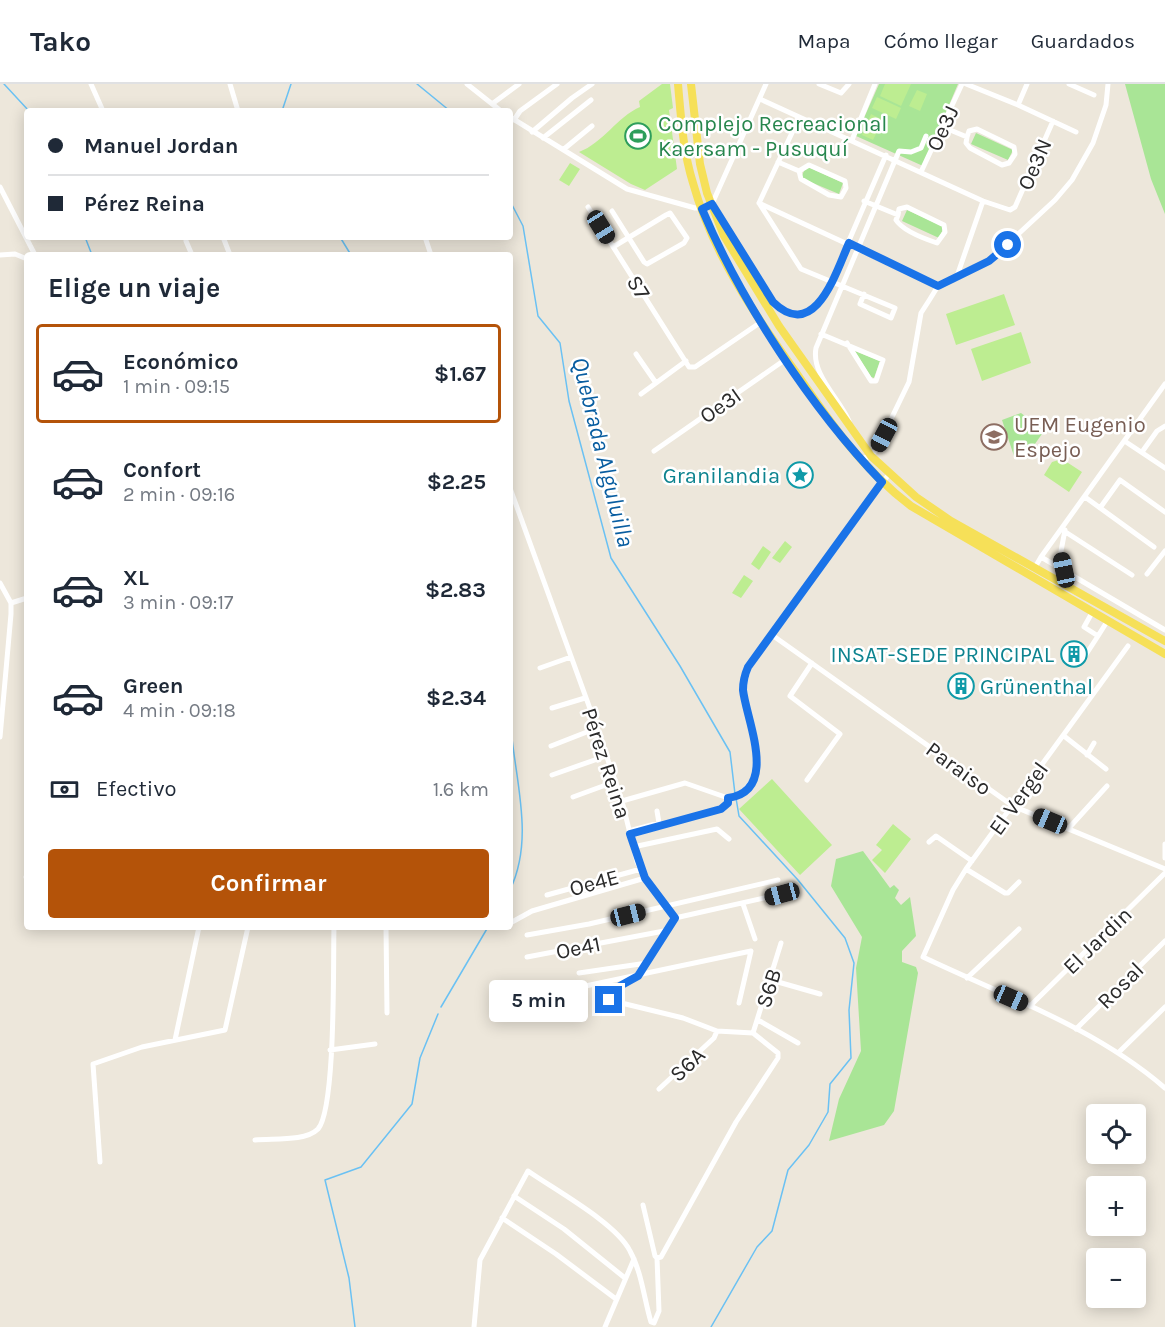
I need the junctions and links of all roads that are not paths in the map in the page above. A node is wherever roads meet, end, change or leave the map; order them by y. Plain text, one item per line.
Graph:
1 (91, 84) edge
2 (230, 84) edge
3 (467, 84) edge
4 (519, 84) edge
5 (557, 84) edge
6 (592, 84) edge
7 (678, 84) edge
8 (691, 84) edge
9 (766, 84) edge
10 (819, 84) edge
11 (849, 84) edge
12 (875, 84) edge
13 (964, 84) edge
14 (1028, 84) edge
15 (1069, 84) edge
16 (1108, 84) edge
17 (1094, 95) dead end
18 (760, 99) junction
19 (591, 100) dead end
20 (492, 104) junction
21 (1018, 105) junction
22 (102, 108) edge
23 (237, 108) edge
24 (497, 108) edge
25 (513, 118) edge
26 (799, 118) junction
27 (513, 120) edge
28 (1053, 121) junction
29 (592, 126) dead end
30 (943, 127) junction
31 (532, 132) junction
32 (1076, 132) dead end
33 (926, 136) dead end
34 (967, 137) junction
35 (543, 138) junction
36 (852, 140) junction
37 (564, 149) junction
38 (886, 155) junction
39 (895, 159) junction
40 (778, 162) junction
41 (799, 171) junction
42 (921, 172) junction
43 (0, 187) edge
44 (864, 201) junction
45 (983, 201) junction
46 (759, 203) junction
47 (712, 204) junction
48 (874, 205) junction
49 (588, 207) dead end
50 (702, 209) junction
51 (612, 211) dead end
52 (898, 215) junction
53 (24, 234) edge
54 (628, 238) junction
55 (186, 241) dead end
56 (849, 243) junction
57 (613, 247) junction
58 (857, 247) junction
59 (191, 252) edge
60 (0, 255) edge
61 (24, 258) edge
62 (957, 276) junction
63 (832, 281) junction
64 (841, 285) junction
65 (938, 286) junction
66 (864, 294) junction
67 (761, 322) junction
68 (821, 334) junction
69 (847, 343) junction
70 (636, 354) dead end
71 (786, 359) junction
72 (688, 364) junction
73 (656, 383) junction
74 (1165, 384) edge
75 (641, 394) dead end
76 (1165, 426) edge
77 (856, 436) junction
78 (1126, 442) junction
79 (654, 451) dead end
80 (1142, 452) junction
81 (871, 456) junction
82 (860, 459) junction
83 (1165, 468) edge
84 (889, 474) junction
85 (882, 482) junction
86 (513, 497) edge
87 (1085, 497) junction
88 (516, 506) junction
89 (1100, 508) junction
90 (513, 510) edge
91 (1165, 512) edge
92 (1066, 522) junction
93 (1064, 531) junction
94 (1154, 547) dead end
95 (1165, 551) edge
96 (1041, 557) junction
97 (1034, 569) junction
98 (1064, 570) junction
99 (1147, 574) dead end
100 (1132, 575) dead end
101 (0, 583) edge
102 (1108, 597) junction
103 (24, 599) edge
104 (11, 603) junction
105 (1103, 607) junction
106 (1093, 611) junction
107 (1145, 619) junction
108 (1108, 620) junction
109 (1141, 627) junction
110 (1165, 630) edge
111 (772, 634) junction
112 (1098, 636) junction
113 (1165, 641) edge
114 (1128, 646) dead end
115 (1165, 654) edge
116 (1085, 656) dead end
117 (571, 657) junction
118 (812, 663) junction
119 (540, 668) dead end
120 (585, 698) junction
121 (552, 708) dead end
122 (597, 728) junction
123 (1064, 736) junction
124 (0, 737) edge
125 (1094, 743) dead end
126 (551, 746) dead end
127 (1087, 755) junction
128 (606, 756) junction
129 (1106, 769) dead end
130 (552, 775) dead end
131 (807, 780) dead end
132 (614, 782) junction
133 (1107, 786) dead end
134 (573, 797) dead end
135 (728, 798) junction
136 (622, 801) junction
137 (1013, 806) junction
138 (657, 811) dead end
139 (1068, 829) junction
140 (629, 833) junction
141 (729, 839) dead end
142 (929, 842) dead end
143 (1165, 844) edge
144 (633, 847) junction
145 (1165, 858) edge
146 (972, 861) junction
147 (641, 869) junction
148 (966, 869) junction
149 (1165, 869) edge
150 (1165, 873) edge
151 (645, 878) junction
152 (778, 880) dead end
153 (1019, 882) dead end
154 (782, 894) dead end
155 (547, 895) dead end
156 (743, 904) junction
157 (667, 905) junction
158 (675, 918) junction
159 (513, 921) edge
160 (1019, 929) dead end
161 (198, 930) edge
162 (247, 930) edge
163 (334, 930) edge
164 (386, 930) edge
165 (664, 931) junction
166 (527, 934) dead end
167 (755, 939) dead end
168 (1165, 941) edge
169 (781, 943) dead end
170 (527, 957) dead end
171 (647, 963) junction
172 (579, 973) dead end
173 (638, 976) junction
174 (968, 978) junction
175 (771, 980) junction
176 (820, 994) dead end
177 (739, 1003) dead end
178 (1030, 1006) junction
179 (1165, 1007) edge
180 (494, 1009) dead end
181 (387, 1012) dead end
182 (758, 1020) junction
183 (1076, 1029) junction
184 (717, 1031) junction
185 (753, 1033) junction
186 (176, 1040) junction
187 (798, 1043) dead end
188 (375, 1044) dead end
189 (330, 1050) junction
190 (1118, 1053) junction
191 (1165, 1088) edge
192 (659, 1089) dead end
193 (255, 1140) dead end
194 (100, 1162) dead end
195 (514, 1196) junction
196 (643, 1204) dead end
197 (502, 1218) junction
198 (657, 1258) junction
199 (633, 1259) junction
200 (625, 1278) junction
201 (616, 1299) junction
202 (474, 1327) edge
203 (605, 1327) edge

1 - 22 street
2 - 23 street
3 - 20 street
4 - 20 street
5 - 25 street
6 - 31 street
7 - 50 main road
8 - 47 main road
9 - 18 street
10 - 11 street
12 - 36 street
13 - 21 street
13 - 30 street, Oe3J
14 - 21 street
15 - 17 street
16 - 62 street
18 - 26 street
18 - 47 street
19 - 35 street
20 - 24 street
21 - 28 street
26 - 36 street
26 - 40 street
27 - 31 street
28 - 32 street
28 - 45 street, Oe3N
29 - 37 street
30 - 34 street
30 - 42 street, Oe3J
31 - 35 street
33 - 39 street
34 - 34 street
35 - 37 street
36 - 38 street
37 - 50 street
38 - 39 street
38 - 44 street
39 - 42 street
39 - 48 street
40 - 41 street
40 - 46 street
41 - 41 street
42 - 45 street
43 - 53 street
44 - 48 street
44 - 56 street
45 - 62 street
46 - 56 street
46 - 63 street
47 - 50 street
47 - 63 street
47 - 77 main road
48 - 52 street
48 - 58 street
49 - 57 street, S7
50 - 67 main road
51 - 54 street
52 - 52 street
54 - 54 street
54 - 57 street
55 - 59 street
56 - 58 street
56 - 63 street
57 - 72 street, S7
58 - 64 street
58 - 65 street
60 - 61 street
62 - 65 street
63 - 64 street
64 - 66 street
64 - 68 street
65 - 81 street
66 - 66 street
67 - 71 main road
67 - 72 street
68 - 69 street
68 - 77 street
69 - 69 street
70 - 73 street
71 - 79 street, Oe3I
71 - 82 main road
72 - 73 street
73 - 75 street
74 - 78 street
76 - 80 street
77 - 81 main road
78 - 80 street
78 - 87 street
80 - 83 street
81 - 82 street
81 - 84 main road
82 - 85 main road
84 - 85 street
84 - 97 main road
85 - 106 main road
85 - 111 street
86 - 88 street, Pérez Reina
87 - 89 street
87 - 92 street
88 - 90 street
88 - 117 street, Pérez Reina
89 - 91 street
89 - 94 street
92 - 93 street
92 - 96 street
93 - 98 street
93 - 100 street
95 - 99 street
96 - 97 street
96 - 98 street
97 - 105 main road
98 - 102 street
101 - 104 street
102 - 105 street
102 - 107 street
103 - 104 street
104 - 124 street
105 - 109 main road
106 - 108 main road
106 - 112 street
107 - 109 street
107 - 110 street
108 - 112 street
108 - 115 main road
109 - 113 main road
111 - 118 street, Paraiso
111 - 135 street
112 - 116 street
114 - 123 street, El Vergel
117 - 119 street
117 - 120 street, Pérez Reina
118 - 131 street
118 - 137 street, Paraiso
120 - 121 street
120 - 122 street, Pérez Reina
122 - 126 street
122 - 128 street, Pérez Reina
123 - 127 street
123 - 137 street, El Vergel
125 - 127 street
127 - 129 street
128 - 130 street
128 - 132 street, Pérez Reina
132 - 134 street
132 - 136 street, Pérez Reina
133 - 139 street
135 - 136 street
135 - 140 street
136 - 140 street, Pérez Reina
137 - 139 street, Paraiso
137 - 146 street, El Vergel
138 - 140 street
139 - 149 street, Paraiso
140 - 144 street, Pérez Reina
141 - 144 street
142 - 146 street
143 - 145 street
144 - 147 street, Pérez Reina
146 - 148 street, El Vergel
147 - 151 street, Pérez Reina
147 - 155 street, Oe4E
148 - 153 street
148 - 174 street, El Vergel
150 - 178 street, El Jardin
151 - 157 street, Pérez Reina
151 - 159 street
152 - 157 street
154 - 156 street
156 - 158 street
156 - 167 street
157 - 158 street, Pérez Reina
157 - 166 street
158 - 165 street
160 - 174 street
161 - 186 street
162 - 186 street
163 - 189 street
164 - 181 street
165 - 170 street, Oe41
165 - 171 street
168 - 183 street, Rosal
169 - 175 street, S6B
171 - 172 street
171 - 173 street
173 - 177 street
173 - 180 street
173 - 184 street
174 - 178 street
175 - 176 street
175 - 182 street, S6B
178 - 183 street
179 - 190 street
182 - 185 street, S6B
182 - 187 street
183 - 190 street
184 - 185 street
184 - 192 street, S6A
185 - 198 street
186 - 194 street
188 - 189 street
189 - 193 street
190 - 191 street
195 - 197 street
195 - 199 street
195 - 200 street
196 - 198 street
197 - 201 street
197 - 202 street
198 - 199 street
199 - 200 street
200 - 201 street
201 - 203 street

